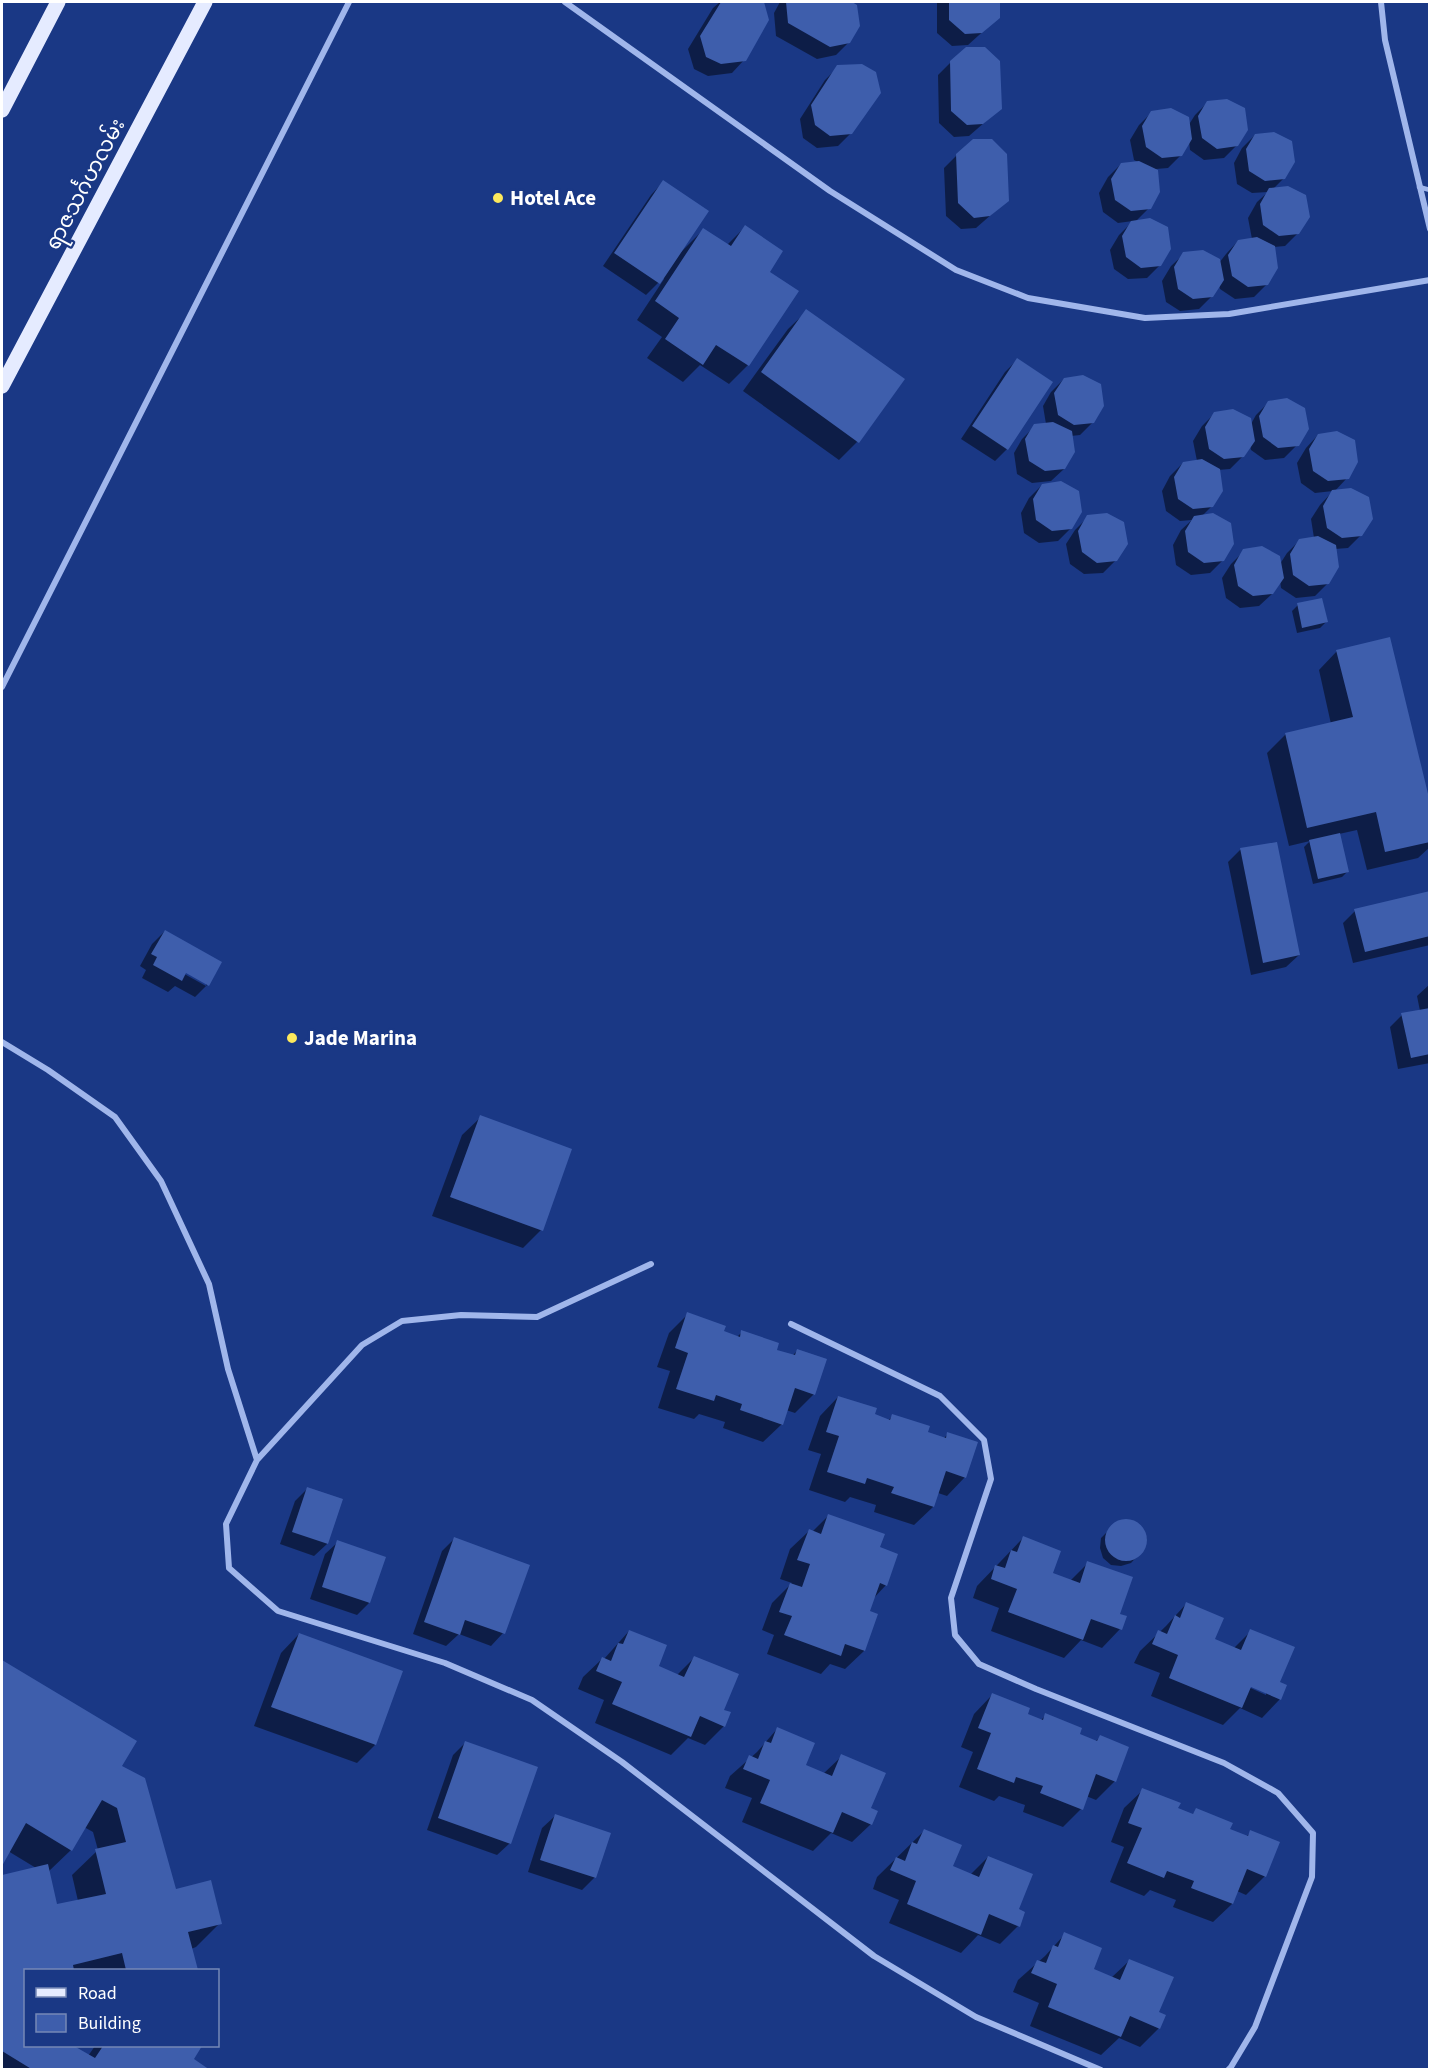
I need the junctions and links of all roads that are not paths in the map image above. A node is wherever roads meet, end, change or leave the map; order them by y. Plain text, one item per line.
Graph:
1 (58, 2) edge
2 (205, 2) edge
3 (349, 2) edge
4 (565, 2) edge
5 (1382, 2) edge
6 (2, 110) edge
7 (1419, 187) junction
8 (1430, 190) edge
9 (1430, 229) edge
10 (1430, 280) edge
11 (2, 386) edge
12 (2, 687) edge
13 (2, 1042) edge
14 (651, 1264) dead end
15 (791, 1324) dead end
16 (257, 1460) junction
17 (1101, 2070) edge
18 (1228, 2070) edge

1 - 6 main road
2 - 11 main road, ရာဇသင်္ဂဟလမ်း
3 - 12 street
4 - 10 street
5 - 7 street
7 - 8 lane
7 - 9 street
13 - 16 street
14 - 16 street
15 - 18 street
16 - 17 street

